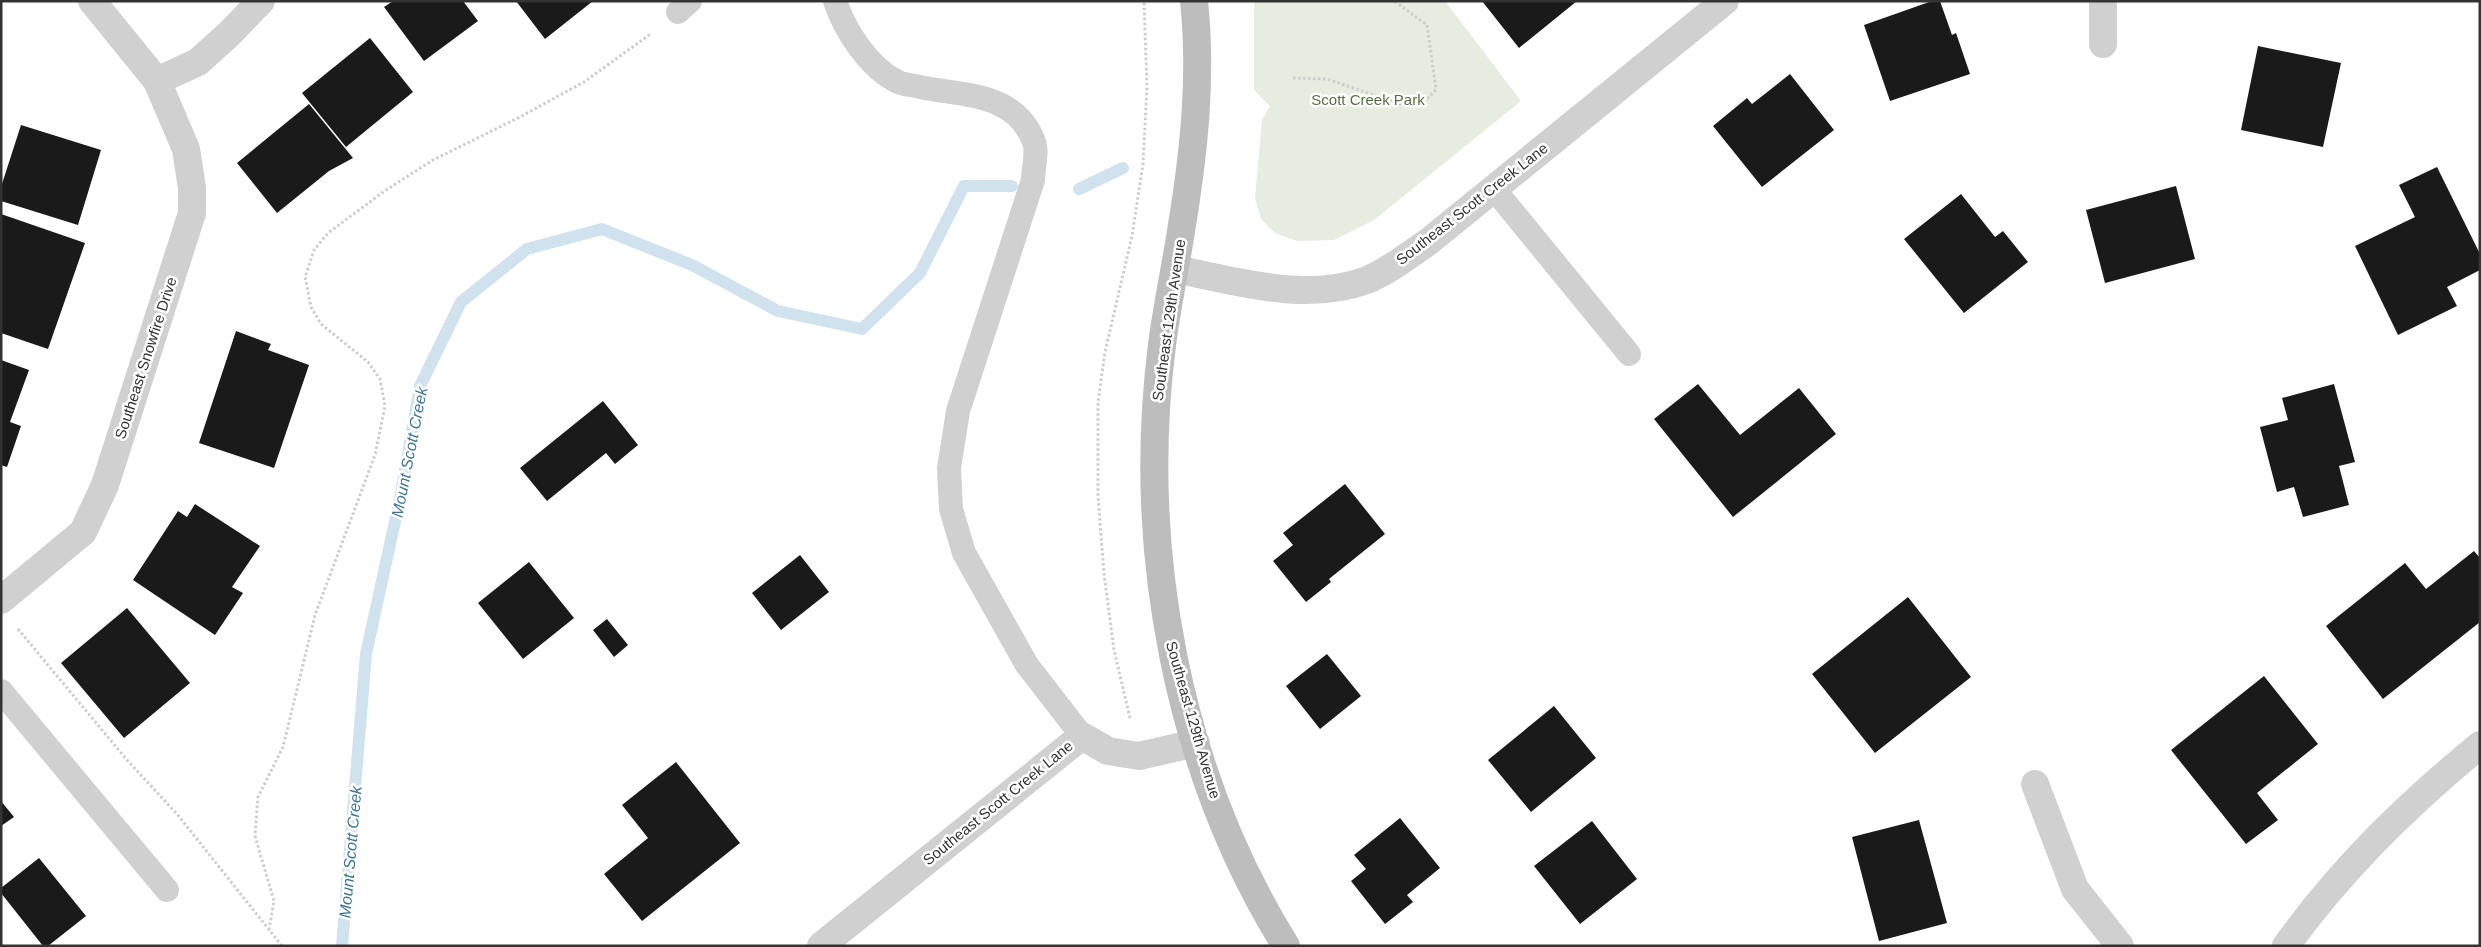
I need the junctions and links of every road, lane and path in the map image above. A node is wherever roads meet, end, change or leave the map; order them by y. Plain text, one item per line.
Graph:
1 (92, 1) edge
2 (261, 1) edge
3 (835, 1) edge
4 (1194, 1) edge
5 (1394, 1) edge
6 (1725, 1) edge
7 (2103, 1) edge
8 (684, 7) edge
9 (2103, 44) dead end
10 (1292, 78) dead end
11 (157, 81) junction
12 (1494, 190) junction
13 (1175, 269) junction
14 (1629, 354) dead end
15 (8, 612) edge
16 (1, 691) edge
17 (1082, 736) junction
18 (1196, 743) junction
19 (2480, 745) edge
20 (2035, 784) dead end
21 (167, 890) dead end
22 (269, 930) junction
23 (282, 946) edge
24 (821, 946) edge
25 (1286, 946) edge
26 (2120, 946) edge
27 (2286, 946) edge

1 - 11 street, Southeast Snowfire Drive
2 - 11 street
3 - 17 lane
4 - 13 main road, Southeast 129th Avenue
5 - 10 path
6 - 12 street, Southeast Scott Creek Lane
7 - 9 street
8 - 22 path
11 - 15 street, Southeast Snowfire Drive
12 - 13 street, Southeast Scott Creek Lane
12 - 14 lane
13 - 18 main road, Southeast 129th Avenue
15 - 22 path
16 - 21 lane
17 - 18 street, Southeast Scott Creek Lane
17 - 24 street, Southeast Scott Creek Lane
18 - 25 main road, Southeast 129th Avenue
19 - 27 street
20 - 26 street
22 - 23 path

